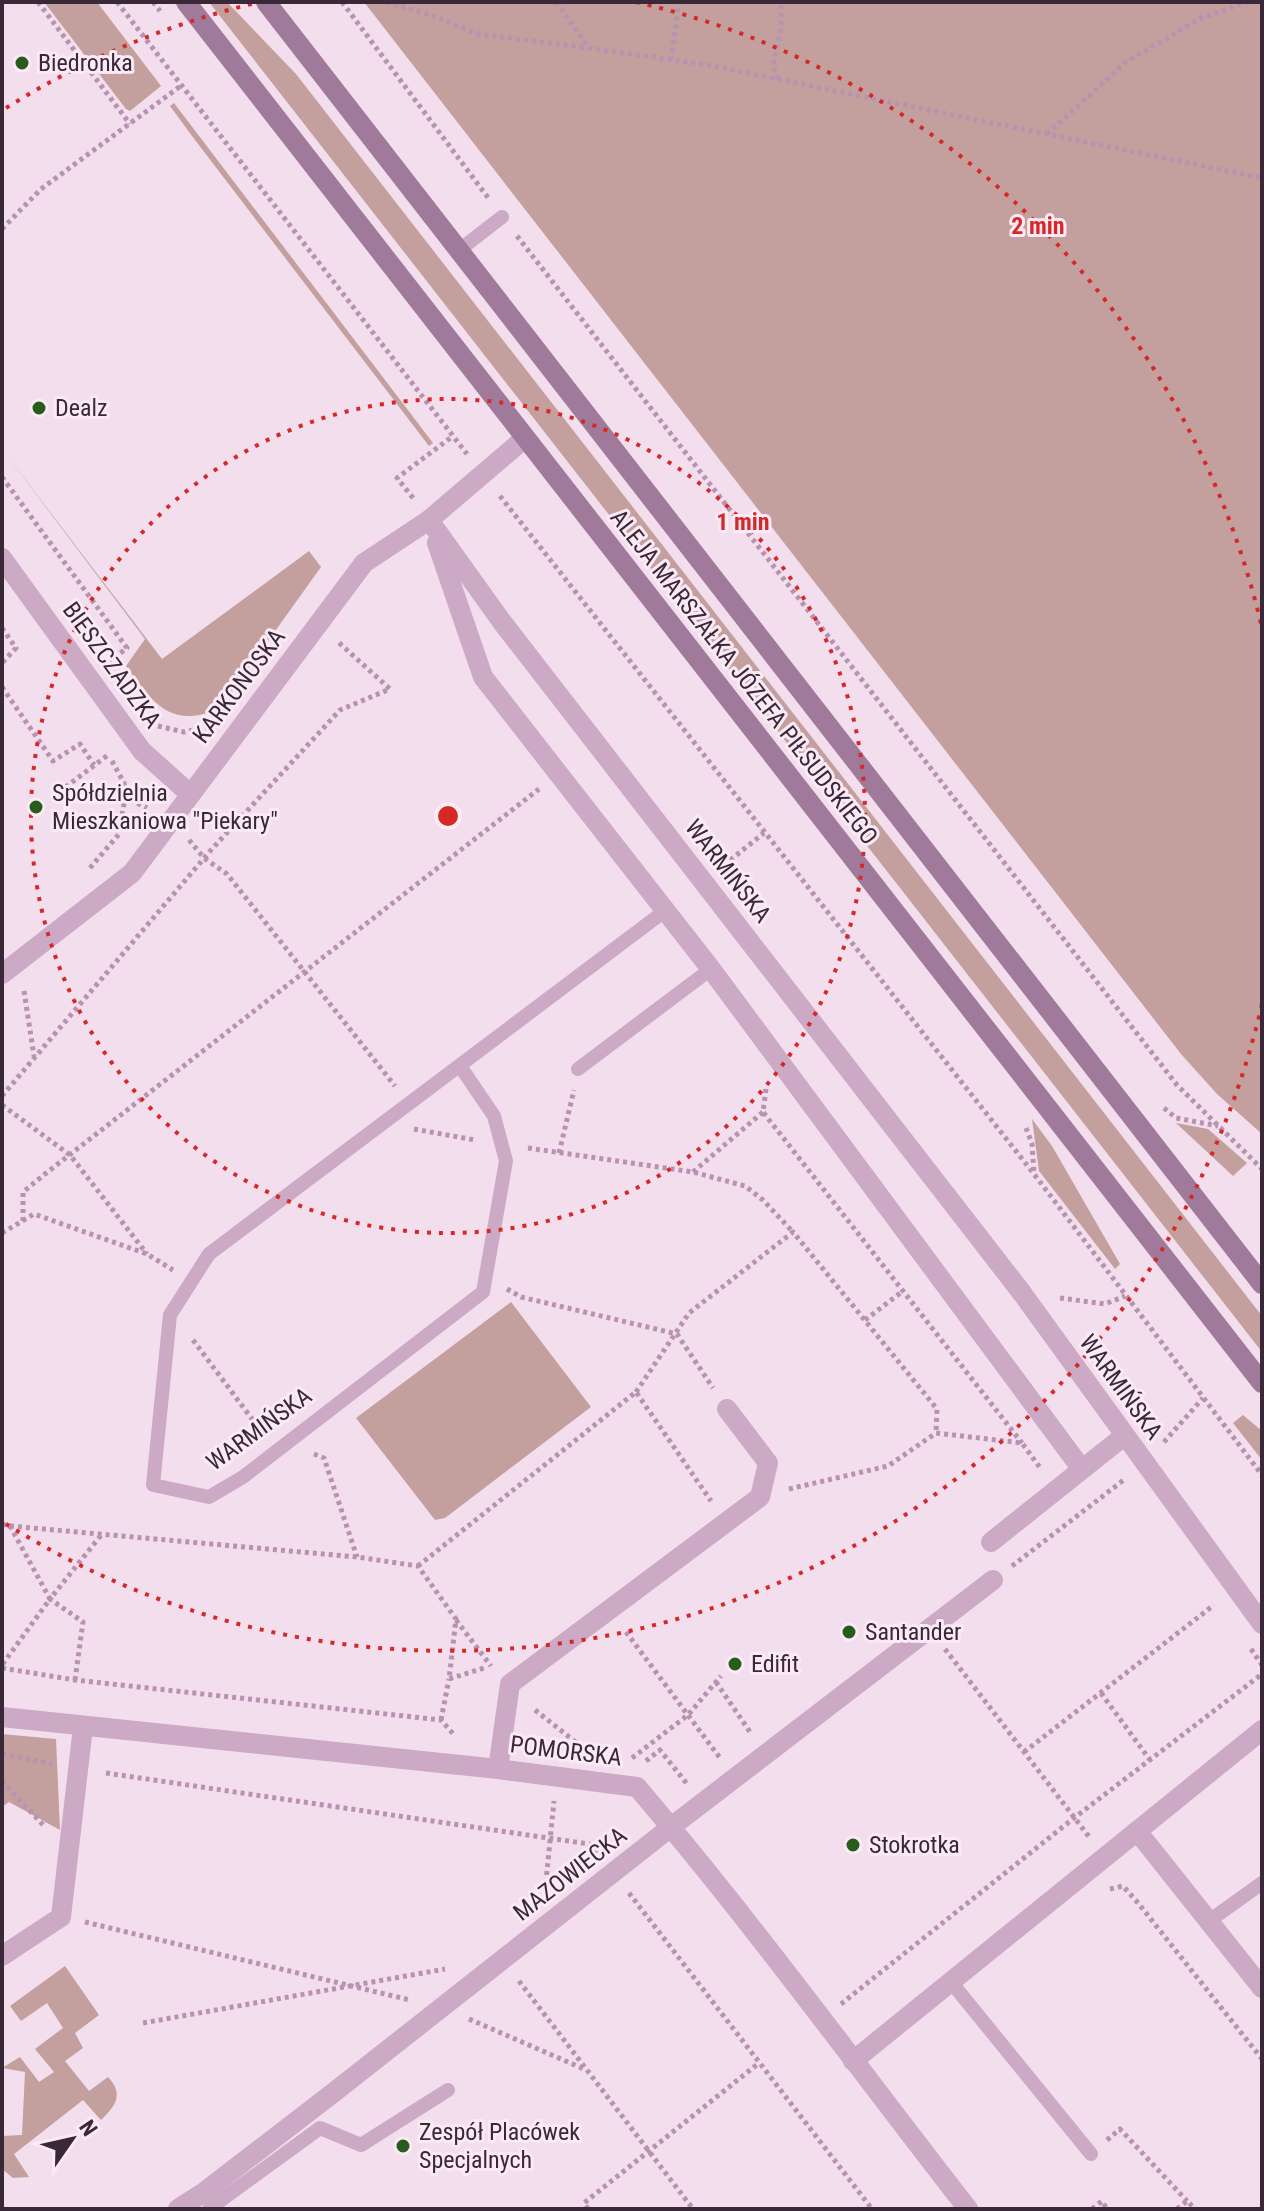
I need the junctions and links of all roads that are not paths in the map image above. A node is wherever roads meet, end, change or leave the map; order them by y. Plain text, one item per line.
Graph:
1 (186, 2) edge
2 (266, 2) edge
3 (502, 217) road end
4 (458, 251) junction
5 (525, 438) junction
6 (429, 520) junction
7 (2, 558) edge
8 (190, 794) junction
9 (666, 910) junction
10 (711, 969) junction
11 (2, 974) edge
12 (460, 1066) junction
13 (578, 1069) road end
14 (1262, 1284) edge
15 (1262, 1383) edge
16 (727, 1409) road end
17 (1124, 1436) junction
18 (1081, 1468) junction
19 (991, 1542) dead end
20 (993, 1580) dead end
21 (1262, 1624) edge
22 (2, 1717) edge
23 (83, 1727) junction
24 (1262, 1730) edge
25 (499, 1761) junction
26 (671, 1827) junction
27 (1137, 1831) junction
28 (1262, 1883) edge
29 (1209, 1921) junction
30 (2, 1956) edge
31 (951, 1982) junction
32 (1262, 1988) edge
33 (853, 2061) junction
34 (448, 2090) dead end
35 (1091, 2154) road end
36 (178, 2209) edge
37 (209, 2209) edge
38 (968, 2209) edge

1 - 5 street, ALEJA MARSZAŁKA JÓZEFA PIŁSUDSKIEGO
2 - 4 street, ALEJA MARSZAŁKA JÓZEFA PIŁSUDSKIEGO
3 - 4 lane
4 - 14 street, ALEJA MARSZAŁKA JÓZEFA PIŁSUDSKIEGO
5 - 6 street, KARKONOSKA
5 - 15 street, ALEJA MARSZAŁKA JÓZEFA PIŁSUDSKIEGO
6 - 8 street, KARKONOSKA
6 - 9 street
6 - 17 street, WARMIŃSKA
7 - 8 street, BIESZCZADZKA
8 - 11 street, KARKONOSKA
9 - 10 street
9 - 12 lane, WARMIŃSKA
10 - 13 lane
10 - 18 street
12 - 12 lane, WARMIŃSKA
16 - 25 street
17 - 18 street
17 - 21 street, WARMIŃSKA
18 - 19 street
20 - 26 street, MAZOWIECKA
22 - 23 street, POMORSKA
23 - 25 street, POMORSKA
23 - 30 street
24 - 27 street
25 - 26 street, POMORSKA
26 - 33 street, POMORSKA
26 - 36 street, MAZOWIECKA
27 - 29 street
27 - 31 street
28 - 29 lane
29 - 32 street
31 - 33 street
31 - 35 lane
33 - 38 street, POMORSKA
34 - 37 lane

